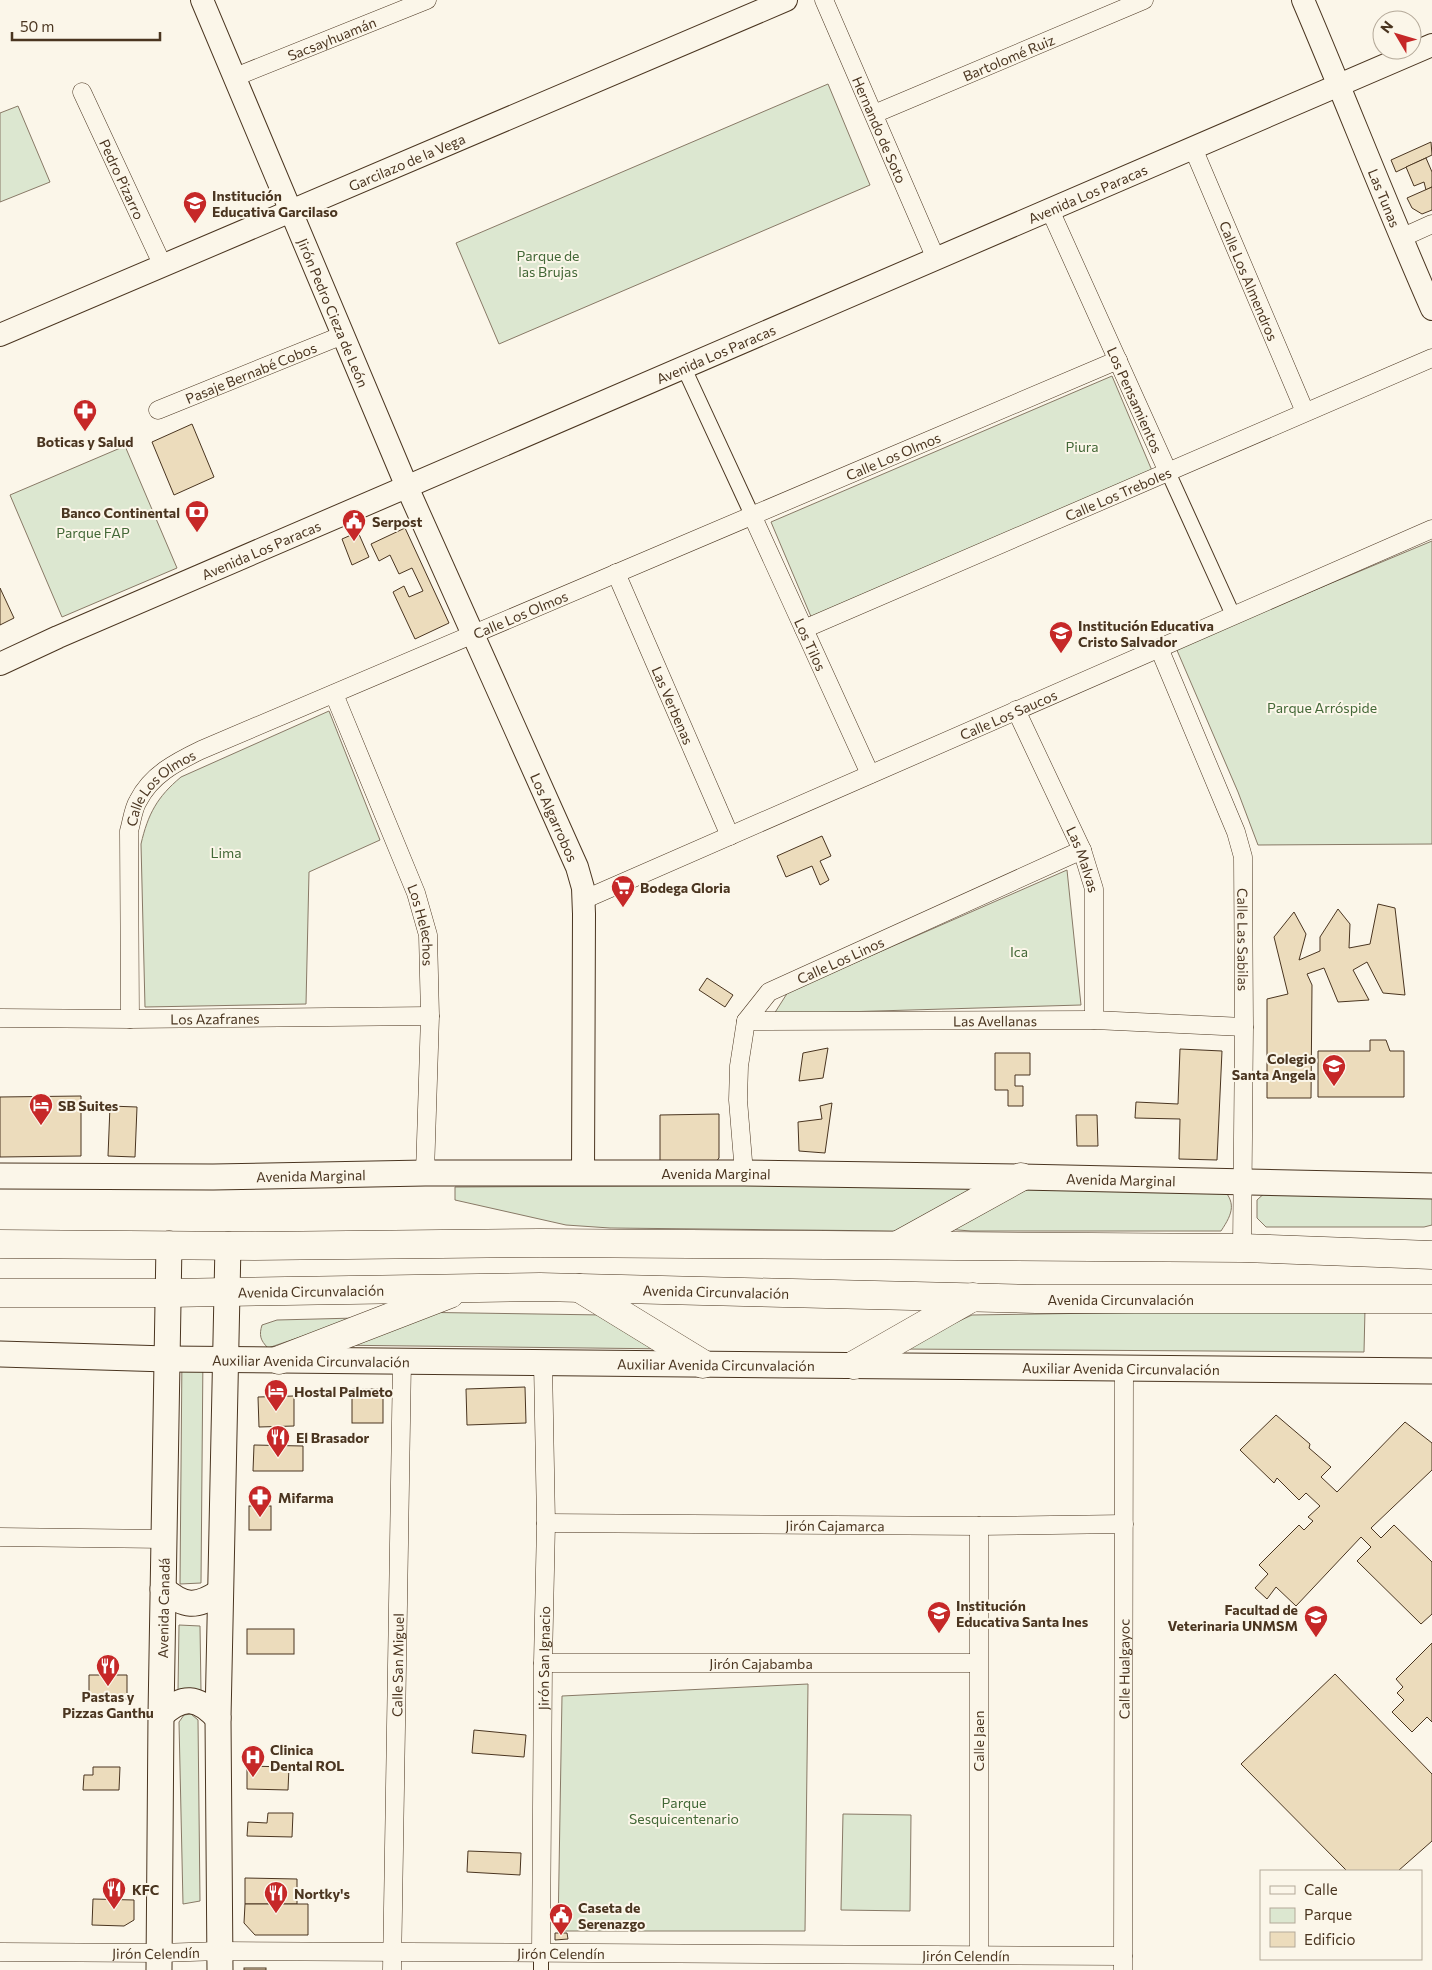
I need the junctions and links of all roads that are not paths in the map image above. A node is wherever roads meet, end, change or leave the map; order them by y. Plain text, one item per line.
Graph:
1 (202, 0) edge
2 (427, 0) edge
3 (786, 0) edge
4 (824, 0) edge
5 (1144, 0) edge
6 (1303, 0) edge
7 (1432, 45) edge
8 (235, 77) junction
9 (1340, 85) junction
10 (82, 92) dead end
11 (874, 114) junction
12 (1193, 148) junction
13 (1050, 210) junction
14 (291, 211) junction
15 (1432, 224) edge
16 (1400, 238) junction
17 (936, 259) junction
18 (163, 266) junction
19 (1432, 309) edge
20 (0, 335) edge
21 (343, 335) junction
22 (1432, 358) edge
23 (1118, 360) junction
24 (684, 368) junction
25 (158, 410) dead end
26 (1306, 412) junction
27 (1168, 472) junction
28 (407, 487) junction
29 (752, 515) junction
30 (1432, 529) edge
31 (616, 573) junction
32 (1233, 615) junction
33 (804, 629) junction
34 (473, 634) junction
35 (1159, 648) junction
36 (0, 664) edge
37 (334, 694) junction
38 (1016, 710) junction
39 (870, 774) junction
40 (730, 836) junction
41 (1082, 850) junction
42 (583, 900) junction
43 (430, 1016) junction
44 (0, 1018) edge
45 (130, 1020) junction
46 (1094, 1020) junction
47 (746, 1021) junction
48 (1244, 1027) junction
49 (425, 1173) junction
50 (583, 1173) junction
51 (744, 1173) junction
52 (0, 1176) edge
53 (1021, 1177) junction
54 (1242, 1182) junction
55 (1432, 1186) edge
56 (0, 1244) edge
57 (169, 1244) junction
58 (228, 1245) junction
59 (896, 1246) junction
60 (1242, 1248) junction
61 (1432, 1255) edge
62 (468, 1287) junction
63 (578, 1288) junction
64 (227, 1292) junction
65 (0, 1293) edge
66 (168, 1293) junction
67 (973, 1297) junction
68 (1432, 1299) edge
69 (0, 1354) edge
70 (167, 1359) junction
71 (226, 1359) junction
72 (279, 1360) junction
73 (402, 1361) junction
74 (542, 1362) junction
75 (703, 1364) junction
76 (854, 1365) junction
77 (1124, 1368) junction
78 (1432, 1371) edge
79 (546, 1523) junction
80 (1124, 1524) junction
81 (979, 1526) junction
82 (0, 1537) edge
83 (164, 1539) junction
84 (163, 1589) junction
85 (220, 1592) junction
86 (543, 1663) junction
87 (978, 1663) junction
88 (161, 1715) junction
89 (218, 1718) junction
90 (0, 1952) edge
91 (392, 1952) junction
92 (979, 1955) junction
93 (220, 1960) edge
94 (541, 1961) edge
95 (159, 1962) edge
96 (1123, 1963) edge
97 (392, 1970) edge

1 - 8 street, Jirón Pedro Cieza de León
2 - 8 street, Sacsayhuamán
3 - 14 street, Garcilazo de la Vega
4 - 11 street, Hernando de Soto
5 - 11 street, Bartolomé Ruiz
6 - 9 street, Las Tunas
7 - 9 street, Avenida Los Paracas
8 - 14 street, Jirón Pedro Cieza de León
9 - 12 street, Avenida Los Paracas
9 - 16 street, Las Tunas
10 - 18 street, Pedro Pizarro
11 - 17 street, Hernando de Soto
12 - 13 street, Avenida Los Paracas
12 - 26 street, Calle Los Almendros
13 - 17 street, Avenida Los Paracas
13 - 23 street, Los Pensamientos
14 - 18 street, Garcilazo de la Vega
14 - 21 street, Jirón Pedro Cieza de León
15 - 16 street
16 - 19 street, Las Tunas
17 - 24 street, Avenida Los Paracas
18 - 20 street, Garcilazo de la Vega
21 - 25 street, Pasaje Bernabé Cobos
21 - 28 street, Jirón Pedro Cieza de León
22 - 26 street, Calle Los Treboles
23 - 27 street, Los Pensamientos
23 - 29 street, Calle Los Olmos
24 - 28 street, Avenida Los Paracas
24 - 29 street
26 - 27 street, Calle Los Treboles
27 - 32 street, Los Pensamientos
27 - 33 street, Calle Los Treboles
28 - 34 street, Los Algarrobos
28 - 36 street, Avenida Los Paracas
29 - 31 street, Calle Los Olmos
29 - 33 street, Los Tilos
30 - 32 street, Calle Los Saucos
31 - 34 street, Calle Los Olmos
31 - 40 street, Las Verbenas
32 - 35 street, Calle Los Saucos
33 - 39 street, Los Tilos
34 - 37 street, Calle Los Olmos
34 - 42 street, Los Algarrobos
35 - 38 street, Calle Los Saucos
35 - 48 street, Calle Las Sabilas
37 - 43 street, Los Helechos
37 - 45 street, Calle Los Olmos
38 - 39 street, Calle Los Saucos
38 - 41 street, Las Malvas
39 - 40 street, Calle Los Saucos
40 - 42 street, Calle Los Saucos
41 - 46 street, Las Malvas
41 - 47 street, Calle Los Linos
42 - 50 street, Los Algarrobos
43 - 45 street, Los Azafranes
43 - 49 street, Los Helechos
44 - 45 street, Los Azafranes
46 - 47 street, Las Avellanas
46 - 48 street, Las Avellanas
47 - 51 street, Calle Los Linos
48 - 54 street, Calle Las Sabilas
49 - 50 main road, Avenida Marginal
49 - 52 main road, Avenida Marginal
50 - 51 main road, Avenida Marginal
51 - 53 main road, Avenida Marginal
53 - 54 main road, Avenida Marginal
53 - 59 main road
54 - 55 main road, Avenida Marginal
54 - 60 street, Calle Las Sabilas
56 - 57 main road
57 - 58 main road
57 - 66 main road, Avenida Canadá
58 - 59 main road
58 - 64 main road
59 - 60 main road
60 - 61 main road
62 - 63 main road, Avenida Circunvalación
62 - 64 main road, Avenida Circunvalación
62 - 72 main road
63 - 67 main road, Avenida Circunvalación
63 - 75 main road
64 - 66 main road, Avenida Circunvalación
64 - 71 main road
65 - 66 main road, Avenida Circunvalación
66 - 70 main road, Avenida Canadá
67 - 68 main road, Avenida Circunvalación
67 - 76 main road
69 - 70 main road, Auxiliar Avenida Circunvalación
70 - 71 main road, Auxiliar Avenida Circunvalación
70 - 83 main road, Avenida Canadá
71 - 72 main road, Auxiliar Avenida Circunvalación
71 - 85 main road
72 - 73 main road, Auxiliar Avenida Circunvalación
73 - 74 main road, Auxiliar Avenida Circunvalación
73 - 91 street, Calle San Miguel
74 - 75 main road, Auxiliar Avenida Circunvalación
74 - 79 street, Jirón San Ignacio
75 - 76 main road, Auxiliar Avenida Circunvalación
76 - 77 main road, Auxiliar Avenida Circunvalación
77 - 78 main road, Auxiliar Avenida Circunvalación
77 - 80 street, Calle Hualgayoc
79 - 81 street, Jirón Cajamarca
79 - 86 street, Jirón San Ignacio
80 - 81 street, Jirón Cajamarca
80 - 96 street, Calle Hualgayoc
81 - 87 street, Calle Jaen
82 - 83 street
83 - 84 main road, Avenida Canadá
84 - 85 main road
84 - 88 main road, Avenida Canadá
85 - 89 main road
86 - 87 street, Jirón Cajabamba
86 - 94 street, Jirón San Ignacio
87 - 92 street, Calle Jaen
88 - 89 main road
88 - 95 main road, Avenida Canadá
89 - 93 main road
90 - 95 street, Jirón Celendín
91 - 93 street, Jirón Celendín
91 - 94 street, Jirón Celendín
91 - 97 street, Calle San Miguel
92 - 94 street, Jirón Celendín
92 - 96 street, Jirón Celendín
93 - 95 street, Jirón Celendín

